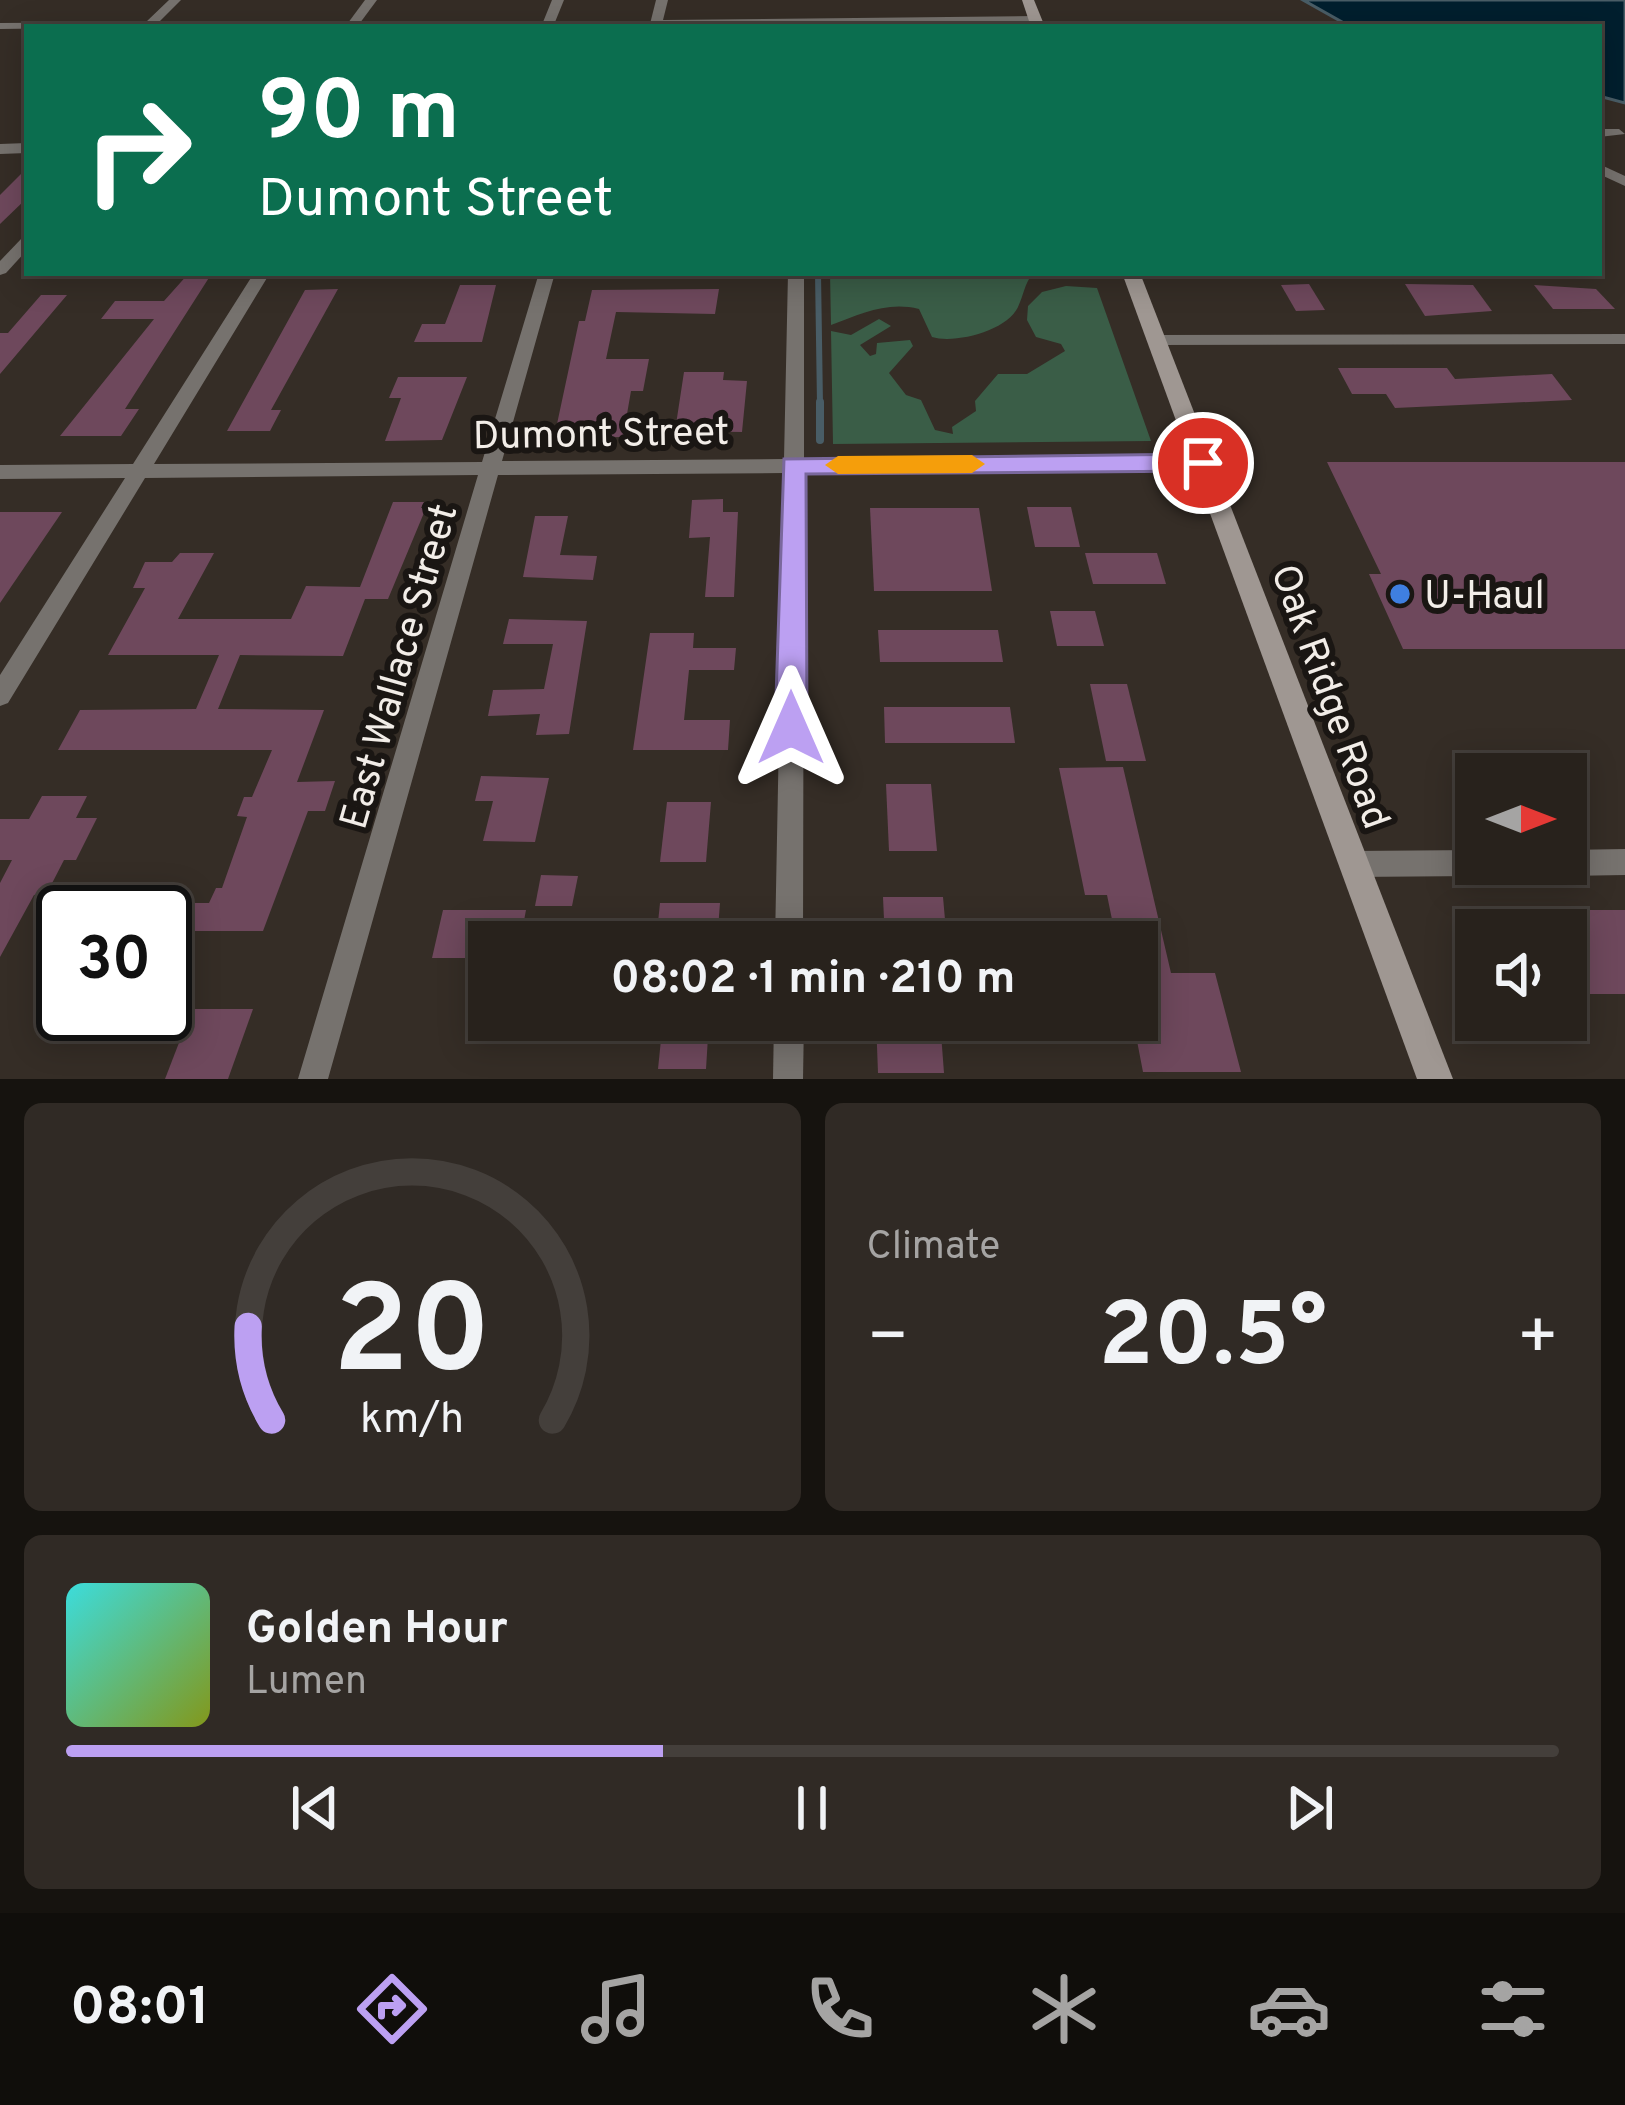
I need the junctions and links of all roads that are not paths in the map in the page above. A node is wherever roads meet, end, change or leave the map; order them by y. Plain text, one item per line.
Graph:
1 (175, 0) edge
2 (662, 0) edge
3 (910, 0) edge
4 (1028, 0) edge
5 (914, 22) junction
6 (1037, 23) edge
7 (150, 24) edge
8 (1619, 133) dead end
9 (1602, 134) edge
10 (24, 244) edge
11 (0, 270) edge
12 (260, 276) edge
13 (547, 276) edge
14 (796, 276) edge
15 (1132, 276) edge
16 (1625, 339) edge
17 (1156, 340) junction
18 (1203, 463) junction
19 (794, 465) junction
20 (492, 469) junction
21 (0, 472) edge
22 (137, 472) junction
23 (0, 696) edge
24 (1587, 862) edge
25 (1625, 862) edge
26 (1455, 863) edge
27 (1353, 864) junction
28 (789, 921) edge
29 (789, 1041) edge
30 (313, 1079) edge
31 (788, 1079) edge
32 (1436, 1079) edge

1 - 7 street
2 - 5 street
3 - 5 street
4 - 6 main road
5 - 6 street
8 - 9 street
10 - 11 street
12 - 22 street
13 - 20 street, East Wallace Street
14 - 19 street
15 - 17 main road, Oak Ridge Road
16 - 17 street
17 - 18 main road, Oak Ridge Road
18 - 19 street, Dumont Street
18 - 27 main road, Oak Ridge Road
19 - 20 street, Dumont Street
19 - 28 street
20 - 22 street, Dumont Street
20 - 30 street, East Wallace Street
21 - 22 street, Dumont Street
22 - 23 street
24 - 25 street
26 - 27 street
27 - 32 main road, Oak Ridge Road
29 - 31 street

